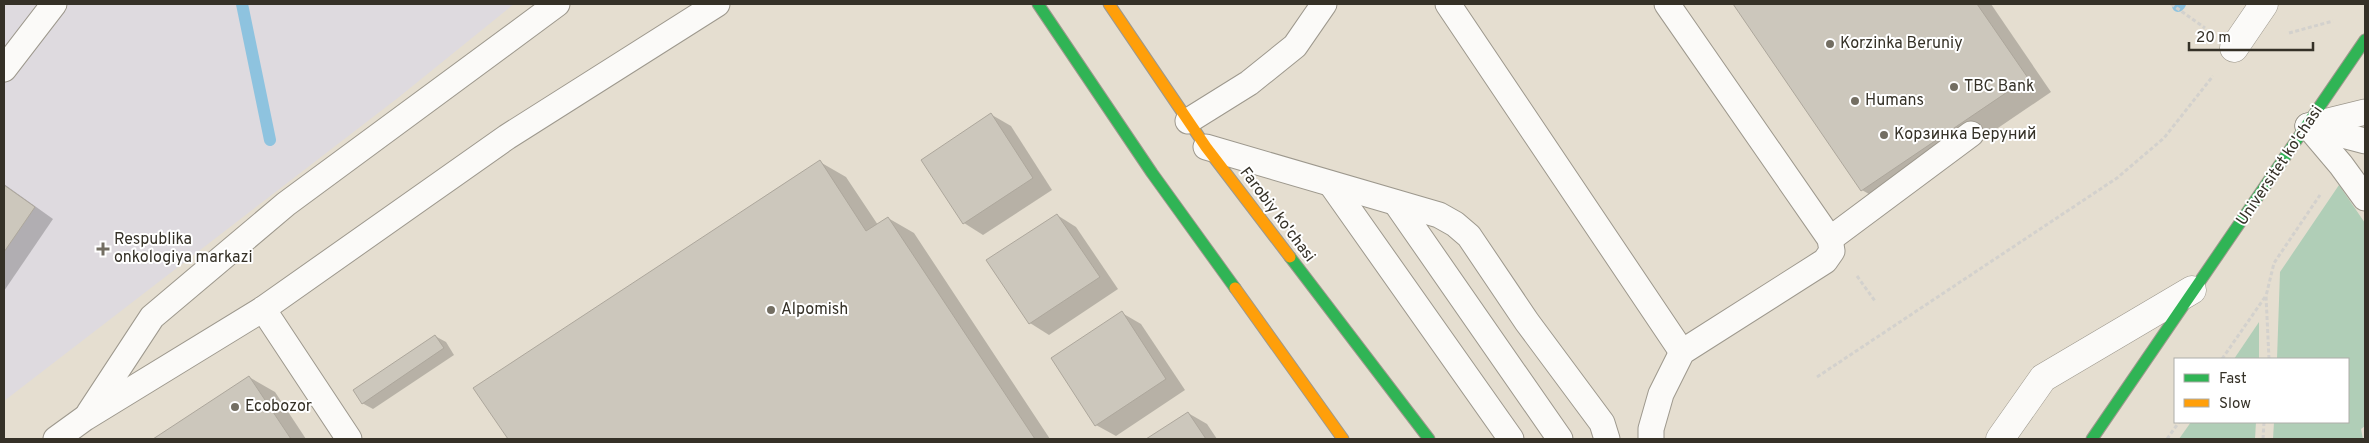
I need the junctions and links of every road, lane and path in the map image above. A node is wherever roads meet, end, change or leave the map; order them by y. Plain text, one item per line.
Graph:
1 (54, 4) edge
2 (557, 4) edge
3 (717, 4) edge
4 (1038, 4) edge
5 (1109, 4) edge
6 (1324, 4) edge
7 (1448, 4) edge
8 (1667, 4) edge
9 (2170, 4) edge
10 (2264, 4) edge
11 (2337, 20) dead end
12 (2365, 40) edge
13 (2234, 48) junction
14 (4, 69) edge
15 (2365, 112) edge
16 (1188, 121) junction
17 (2308, 126) junction
18 (1971, 134) dead end
19 (2365, 141) edge
20 (1206, 147) junction
21 (2341, 165) junction
22 (1331, 184) junction
23 (2365, 198) edge
24 (1396, 203) junction
25 (1830, 239) junction
26 (2192, 290) junction
27 (2266, 296) junction
28 (263, 309) junction
29 (1682, 352) junction
30 (2223, 358) edge
31 (2269, 358) edge
32 (1817, 377) dead end
33 (85, 418) junction
34 (2178, 423) edge
35 (2264, 423) edge
36 (56, 439) edge
37 (350, 439) edge
38 (1343, 439) edge
39 (1429, 439) edge
40 (1511, 439) edge
41 (1560, 439) edge
42 (1607, 439) edge
43 (1651, 439) edge
44 (2000, 439) edge
45 (2092, 439) edge
46 (2167, 439) edge
47 (2263, 439) edge

1 - 14 lane
2 - 33 lane
3 - 28 lane
4 - 38 main road
5 - 16 main road, Farobiy ko'chasi
6 - 16 lane
7 - 29 lane
8 - 25 lane
9 - 13 path
10 - 13 street
11 - 13 path
12 - 17 main road, Universitet ko'chasi
13 - 32 path
15 - 17 lane
16 - 20 main road, Farobiy ko'chasi
17 - 19 lane
17 - 21 lane
17 - 26 main road, Universitet ko'chasi
18 - 25 lane
20 - 22 lane
20 - 39 main road, Farobiy ko'chasi
21 - 23 lane
21 - 27 path
22 - 24 lane
22 - 40 lane
24 - 41 lane
24 - 42 lane
25 - 29 lane
26 - 44 street, Universitet ko'chasi
26 - 45 main road, Universitet ko'chasi
27 - 30 path
27 - 31 path
28 - 33 lane
28 - 37 lane
29 - 43 lane
33 - 36 lane
34 - 46 path
35 - 47 path

